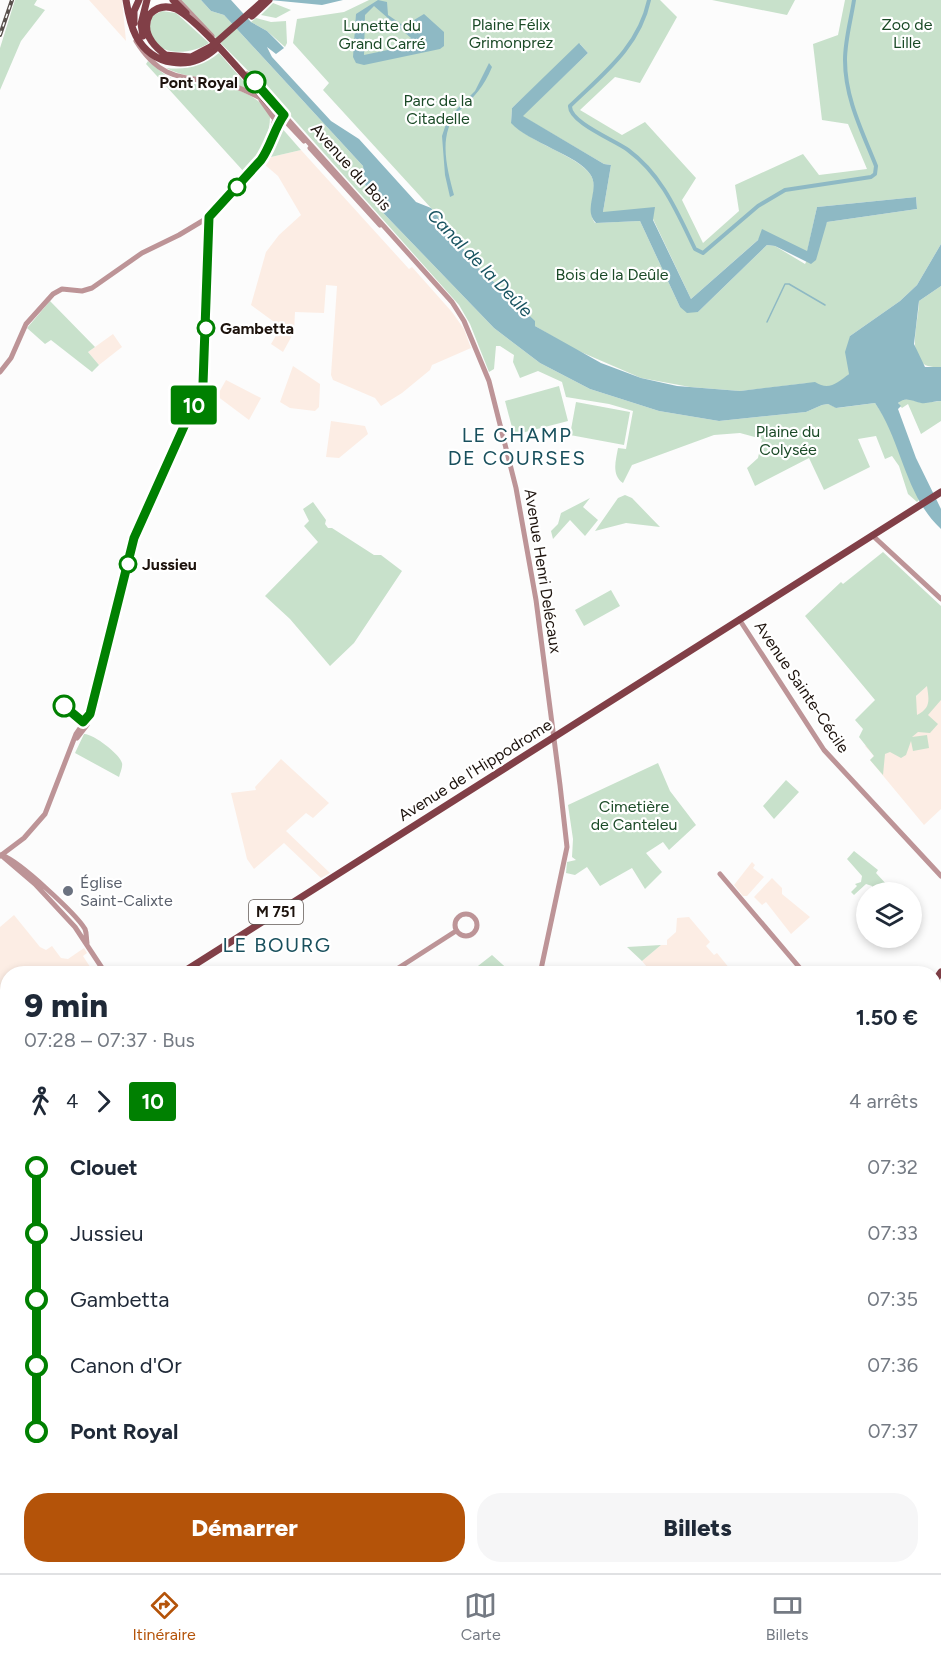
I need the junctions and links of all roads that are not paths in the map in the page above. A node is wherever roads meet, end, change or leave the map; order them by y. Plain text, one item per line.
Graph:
1 (126, 0) edge
2 (139, 0) edge
3 (147, 0) edge
4 (173, 0) edge
5 (178, 0) edge
6 (264, 0) edge
7 (269, 0) edge
8 (219, 50) junction
9 (167, 56) junction
10 (158, 58) junction
11 (255, 95) junction
12 (279, 112) junction
13 (274, 118) junction
14 (270, 141) junction
15 (209, 217) junction
16 (0, 372) edge
17 (488, 378) joint
18 (941, 492) edge
19 (872, 535) junction
20 (941, 599) edge
21 (740, 620) junction
22 (553, 738) junction
23 (0, 856) edge
24 (720, 874) dead end
25 (941, 876) edge
26 (456, 931) junction
27 (101, 966) edge
28 (193, 966) edge
29 (197, 966) edge
30 (401, 966) edge
31 (542, 966) edge
32 (798, 966) edge

1 - 10 main road
1 - 11 street
2 - 10 main road
3 - 9 main road
4 - 8 main road
5 - 8 street, Avenue du Bois
6 - 8 main road, bridge
7 - 8 main road, bridge
8 - 9 main road
8 - 9 main road
8 - 10 main road
8 - 12 main road
8 - 12 street, Avenue du Bois
11 - 12 street
11 - 13 street
12 - 13 street
12 - 14 street
12 - 17 street, Avenue du Bois
13 - 14 street
14 - 15 street
15 - 16 street
15 - 23 street
17 - 22 street, Avenue Henri Delécaux
18 - 19 main road, Avenue de l'Hippodrome / M 751
19 - 20 street
19 - 21 main road, Avenue de l'Hippodrome / M 751
21 - 22 main road, Avenue de l'Hippodrome / M 751
21 - 25 street, Avenue Sainte-Cécile
22 - 28 main road, Avenue de l'Hippodrome / M 751
22 - 29 main road, Avenue de l'Hippodrome / M 751
22 - 31 street, Avenue Henri Delécaux
23 - 27 street
24 - 32 street
26 - 26 street
26 - 30 street

